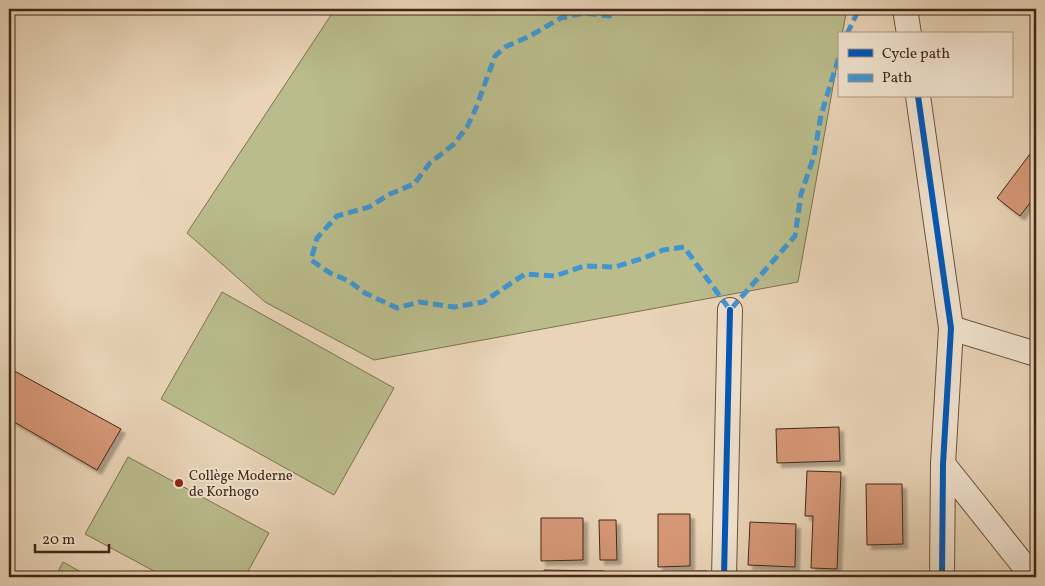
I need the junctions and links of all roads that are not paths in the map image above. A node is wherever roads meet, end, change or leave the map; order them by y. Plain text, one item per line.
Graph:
1 (905, 9) edge
2 (909, 32) edge
3 (918, 98) edge
4 (730, 310) dead end
5 (951, 328) junction
6 (1035, 349) edge
7 (943, 464) junction
8 (724, 577) edge
9 (942, 577) edge
10 (1033, 577) edge

1 - 2 street
3 - 5 street
4 - 8 street
5 - 6 street
5 - 7 street
7 - 9 street
7 - 10 street

